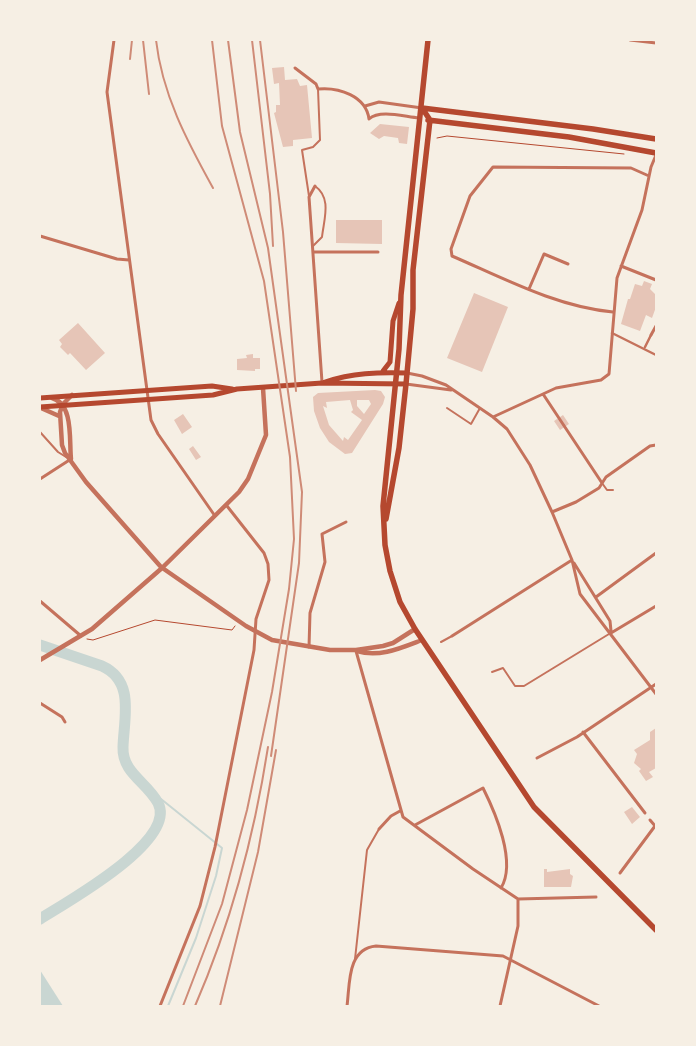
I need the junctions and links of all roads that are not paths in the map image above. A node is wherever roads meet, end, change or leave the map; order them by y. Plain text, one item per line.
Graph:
1 (114, 40) edge
2 (428, 40) edge
3 (630, 40) edge
4 (656, 43) edge
5 (295, 68) dead end
6 (318, 89) junction
7 (364, 106) junction
8 (422, 108) junction
9 (421, 118) junction
10 (430, 120) junction
11 (656, 139) edge
12 (656, 154) edge
13 (649, 176) junction
14 (315, 186) joint
15 (309, 197) junction
16 (40, 236) edge
17 (313, 246) junction
18 (313, 252) junction
19 (378, 252) dead end
20 (130, 260) junction
21 (568, 264) dead end
22 (621, 266) junction
23 (656, 280) edge
24 (529, 289) junction
25 (401, 298) junction
26 (613, 312) junction
27 (656, 326) edge
28 (612, 333) junction
29 (651, 335) joint
30 (645, 348) junction
31 (656, 355) edge
32 (383, 371) junction
33 (397, 373) junction
34 (407, 373) junction
35 (322, 383) junction
36 (396, 383) junction
37 (406, 384) junction
38 (263, 388) junction
39 (237, 389) junction
40 (146, 390) junction
41 (451, 390) junction
42 (74, 394) junction
43 (543, 394) junction
44 (48, 397) junction
45 (40, 398) edge
46 (148, 399) junction
47 (63, 404) junction
48 (77, 404) junction
49 (40, 407) edge
50 (447, 408) dead end
51 (480, 408) junction
52 (67, 415) junction
53 (59, 416) junction
54 (493, 417) junction
55 (40, 432) edge
56 (656, 444) edge
57 (71, 459) junction
58 (40, 480) edge
59 (602, 483) junction
60 (613, 490) dead end
61 (227, 506) junction
62 (552, 512) junction
63 (216, 517) junction
64 (346, 522) dead end
65 (384, 531) junction
66 (656, 553) edge
67 (572, 560) junction
68 (162, 568) junction
69 (588, 584) junction
70 (579, 588) junction
71 (596, 597) junction
72 (40, 600) edge
73 (656, 606) edge
74 (415, 629) junction
75 (255, 632) junction
76 (611, 633) junction
77 (452, 636) joint
78 (82, 637) junction
79 (422, 640) junction
80 (441, 642) dead end
81 (308, 646) junction
82 (356, 650) junction
83 (41, 660) edge
84 (492, 672) dead end
85 (656, 684) edge
86 (650, 687) junction
87 (656, 694) edge
88 (40, 704) edge
89 (65, 722) dead end
90 (583, 732) junction
91 (535, 759) dead end
92 (400, 811) junction
93 (645, 813) dead end
94 (650, 820) dead end
95 (415, 825) junction
96 (656, 827) edge
97 (380, 829) joint
98 (620, 873) dead end
99 (501, 888) junction
100 (596, 897) dead end
101 (518, 899) junction
102 (656, 930) edge
103 (510, 958) junction
104 (354, 959) junction
105 (160, 1006) edge
106 (347, 1006) edge
107 (500, 1006) edge
108 (599, 1006) edge

1 - 20 street
2 - 8 main road
3 - 4 street
5 - 6 street
6 - 7 street
6 - 15 lane
7 - 8 street
7 - 9 street
8 - 9 main road
8 - 10 main road
8 - 11 main road
9 - 10 main road
9 - 25 main road
10 - 12 main road
10 - 34 main road
12 - 13 street
13 - 22 street
13 - 24 street
14 - 15 street
14 - 17 lane
15 - 17 street
16 - 20 street
17 - 18 street
18 - 19 street
18 - 35 street
20 - 40 street
21 - 24 street
22 - 23 street
22 - 26 street
24 - 26 street
25 - 32 main road
25 - 33 main road
26 - 28 street
27 - 29 street
28 - 30 street
28 - 43 street
29 - 30 street
30 - 31 street
32 - 33 main road
32 - 35 main road
33 - 34 main road
33 - 36 main road
34 - 37 main road
34 - 41 street
35 - 36 main road
35 - 38 main road
36 - 37 main road
36 - 65 main road
37 - 41 street
37 - 65 main road
38 - 39 main road
38 - 61 street
39 - 40 main road
39 - 46 main road
40 - 42 main road
40 - 46 street
41 - 51 street
42 - 44 main road
42 - 47 street
43 - 54 street
43 - 59 street
44 - 45 main road
44 - 47 street
46 - 48 main road
46 - 63 street
47 - 48 main road
47 - 49 main road
47 - 52 street
47 - 53 street
48 - 52 street
49 - 53 street
50 - 51 lane
51 - 54 street
52 - 57 street
53 - 57 street
54 - 62 street
55 - 57 lane
56 - 59 street
57 - 58 street
57 - 68 street
59 - 60 lane
59 - 62 street
61 - 63 street
61 - 75 street
62 - 67 street
63 - 68 street
64 - 81 street
65 - 74 main road
66 - 71 street
67 - 69 street
67 - 70 street
67 - 77 street
68 - 75 street
68 - 78 street
69 - 70 street
69 - 71 street
70 - 76 street
71 - 76 street
72 - 78 street
73 - 76 street
74 - 79 main road
74 - 82 street
75 - 81 street
75 - 105 street
76 - 84 lane
76 - 86 street
77 - 80 lane
78 - 83 street
79 - 82 street
79 - 102 main road
81 - 82 street
82 - 92 street
85 - 86 street
86 - 87 street
86 - 90 street
88 - 89 street
90 - 91 street
90 - 93 street
92 - 95 street
92 - 97 street
94 - 96 street
95 - 99 street
95 - 99 street
96 - 98 street
97 - 104 lane
99 - 101 street
100 - 101 street
101 - 103 street
103 - 104 street
103 - 107 street
103 - 108 street
104 - 106 street

